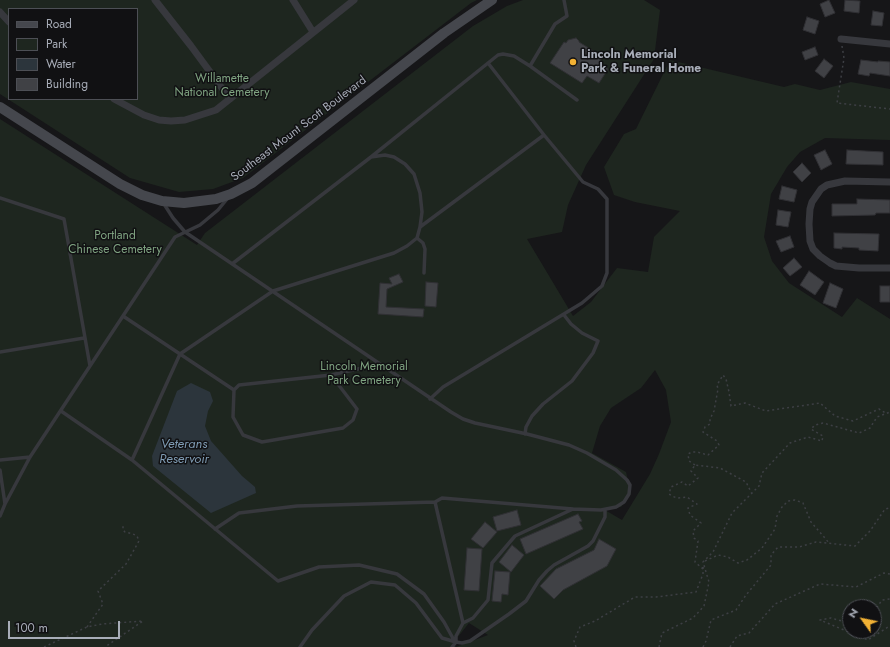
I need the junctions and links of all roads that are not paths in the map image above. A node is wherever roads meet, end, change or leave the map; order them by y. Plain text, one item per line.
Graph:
1 (155, 0) edge
2 (293, 0) edge
3 (354, 0) edge
4 (492, 0) edge
5 (564, 0) edge
6 (0, 12) edge
7 (8, 21) edge
8 (313, 32) junction
9 (841, 39) road end
10 (890, 44) edge
11 (488, 63) junction
12 (530, 66) junction
13 (230, 99) junction
14 (116, 100) edge
15 (577, 100) dead end
16 (0, 107) edge
17 (544, 135) junction
18 (371, 156) junction
19 (890, 182) edge
20 (231, 194) junction
21 (0, 198) edge
22 (162, 201) junction
23 (420, 227) junction
24 (185, 232) junction
25 (417, 238) junction
26 (232, 264) junction
27 (890, 268) edge
28 (424, 273) dead end
29 (273, 291) junction
30 (564, 315) junction
31 (123, 316) junction
32 (84, 338) junction
33 (0, 352) edge
34 (180, 354) junction
35 (380, 364) junction
36 (90, 366) junction
37 (331, 375) junction
38 (234, 390) junction
39 (430, 399) junction
40 (61, 411) junction
41 (525, 434) junction
42 (30, 457) junction
43 (0, 460) edge
44 (132, 460) junction
45 (0, 470) edge
46 (435, 502) junction
47 (5, 504) junction
48 (573, 509) junction
49 (605, 510) junction
50 (0, 516) edge
51 (215, 529) junction
52 (463, 623) junction
53 (456, 642) junction
54 (300, 647) edge
55 (452, 647) edge

1 - 13 street
2 - 8 street
3 - 8 street
4 - 20 main road, Southeast Mount Scott Boulevard
5 - 12 lane
6 - 7 street
8 - 13 street
9 - 10 street
11 - 12 lane
11 - 17 lane
11 - 18 lane
12 - 15 lane
13 - 14 street
16 - 22 main road, Southeast Mount Scott Boulevard
17 - 23 lane
17 - 30 lane
18 - 23 lane
18 - 26 lane
19 - 27 street
20 - 22 main road, Southeast Mount Scott Boulevard
20 - 24 lane
21 - 32 lane
22 - 24 lane
23 - 25 lane
24 - 26 lane
24 - 31 lane
25 - 28 lane
25 - 29 lane
26 - 29 lane
29 - 34 lane
29 - 35 lane
30 - 39 lane
30 - 41 lane
31 - 34 lane
31 - 36 lane
32 - 33 lane
32 - 36 lane
34 - 38 lane
34 - 44 lane
35 - 37 lane
35 - 39 lane
36 - 40 lane
37 - 38 lane
37 - 38 lane
39 - 41 lane
40 - 42 lane
40 - 44 lane
41 - 49 lane
42 - 43 lane
42 - 47 lane
44 - 51 lane
45 - 47 lane
46 - 48 lane
46 - 51 lane
46 - 52 lane
47 - 50 lane
48 - 49 lane
48 - 52 lane
49 - 53 lane
51 - 53 lane
52 - 53 lane
53 - 54 lane
53 - 55 lane

